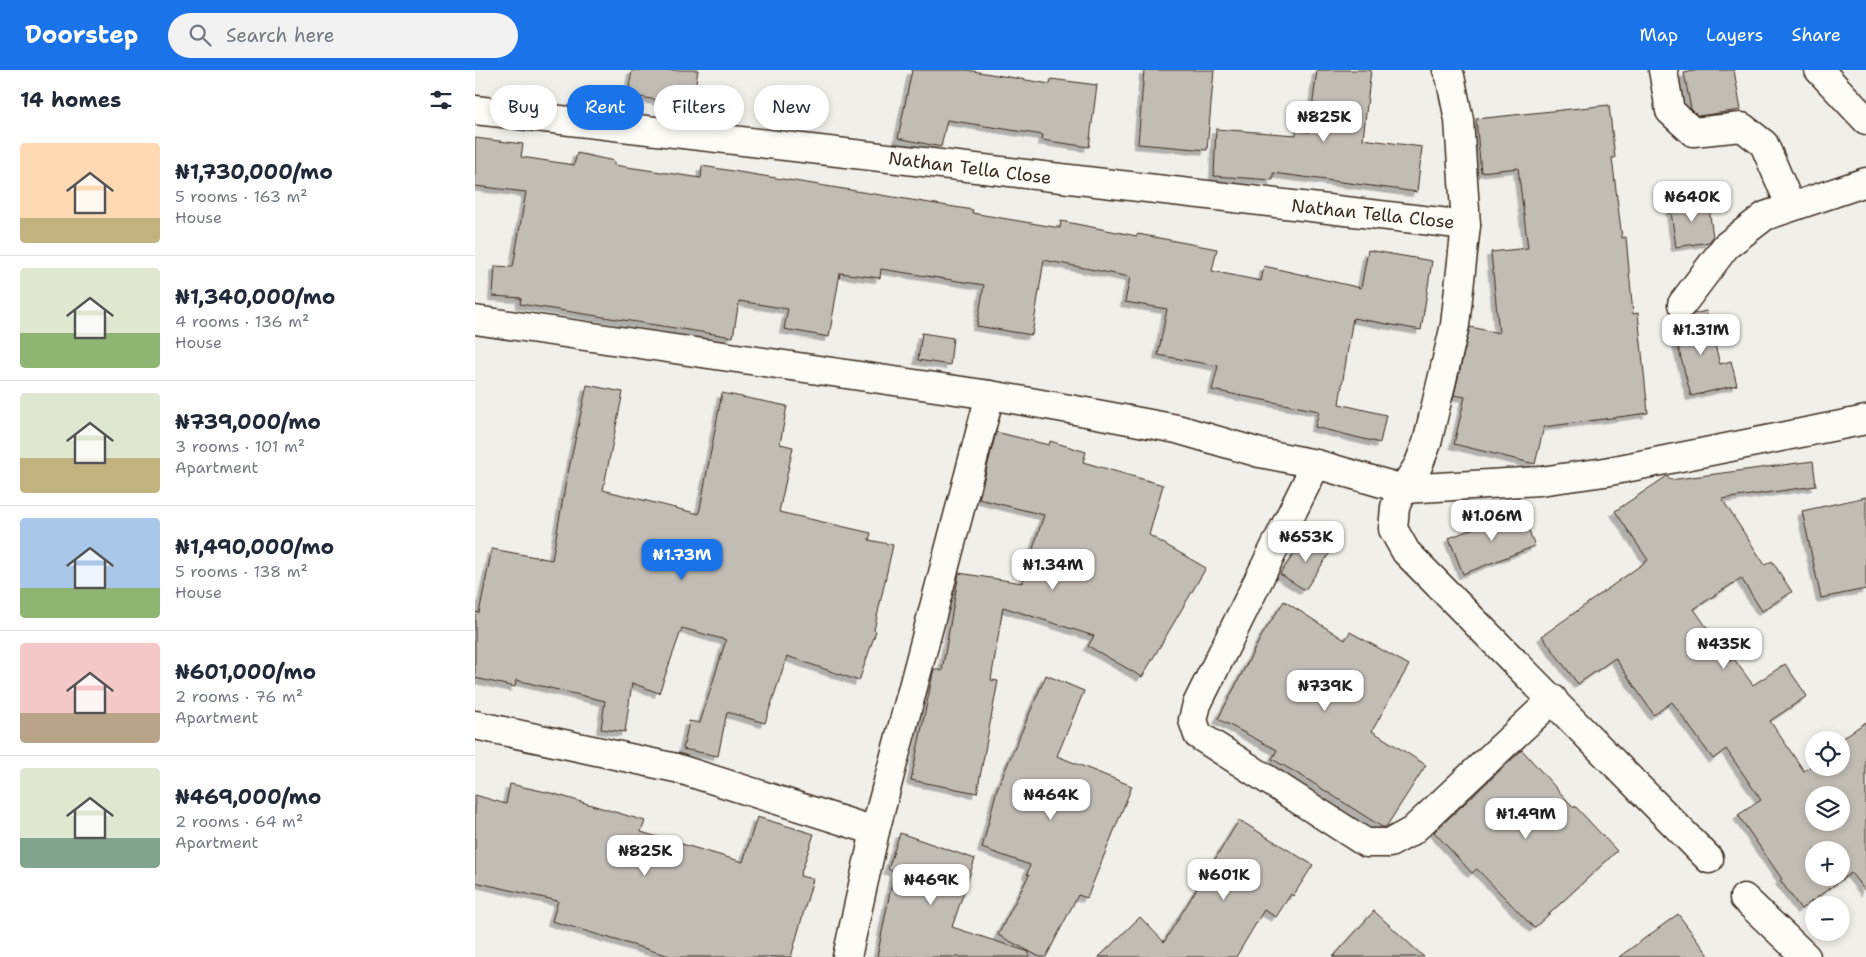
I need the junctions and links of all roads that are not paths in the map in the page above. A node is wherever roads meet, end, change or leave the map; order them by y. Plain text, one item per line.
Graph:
1 (1447, 70) edge
2 (1663, 70) edge
3 (1819, 70) edge
4 (475, 110) edge
5 (1866, 120) edge
6 (1866, 182) edge
7 (1791, 207) junction
8 (1466, 224) junction
9 (1682, 304) dead end
10 (475, 320) edge
11 (990, 395) junction
12 (1866, 420) edge
13 (1316, 464) junction
14 (1403, 489) junction
15 (1553, 700) junction
16 (475, 725) edge
17 (875, 831) junction
18 (1709, 859) dead end
19 (1744, 898) dead end
20 (847, 957) edge
21 (1806, 957) edge

1 - 8 street
2 - 7 street
3 - 5 street
4 - 8 street, Nathan Tella Close
6 - 7 street
7 - 9 street
8 - 14 street
10 - 11 street
11 - 13 street
11 - 17 street
12 - 14 street
13 - 14 street
13 - 15 street
14 - 15 street
15 - 18 street
16 - 17 street
17 - 20 street
19 - 21 street

